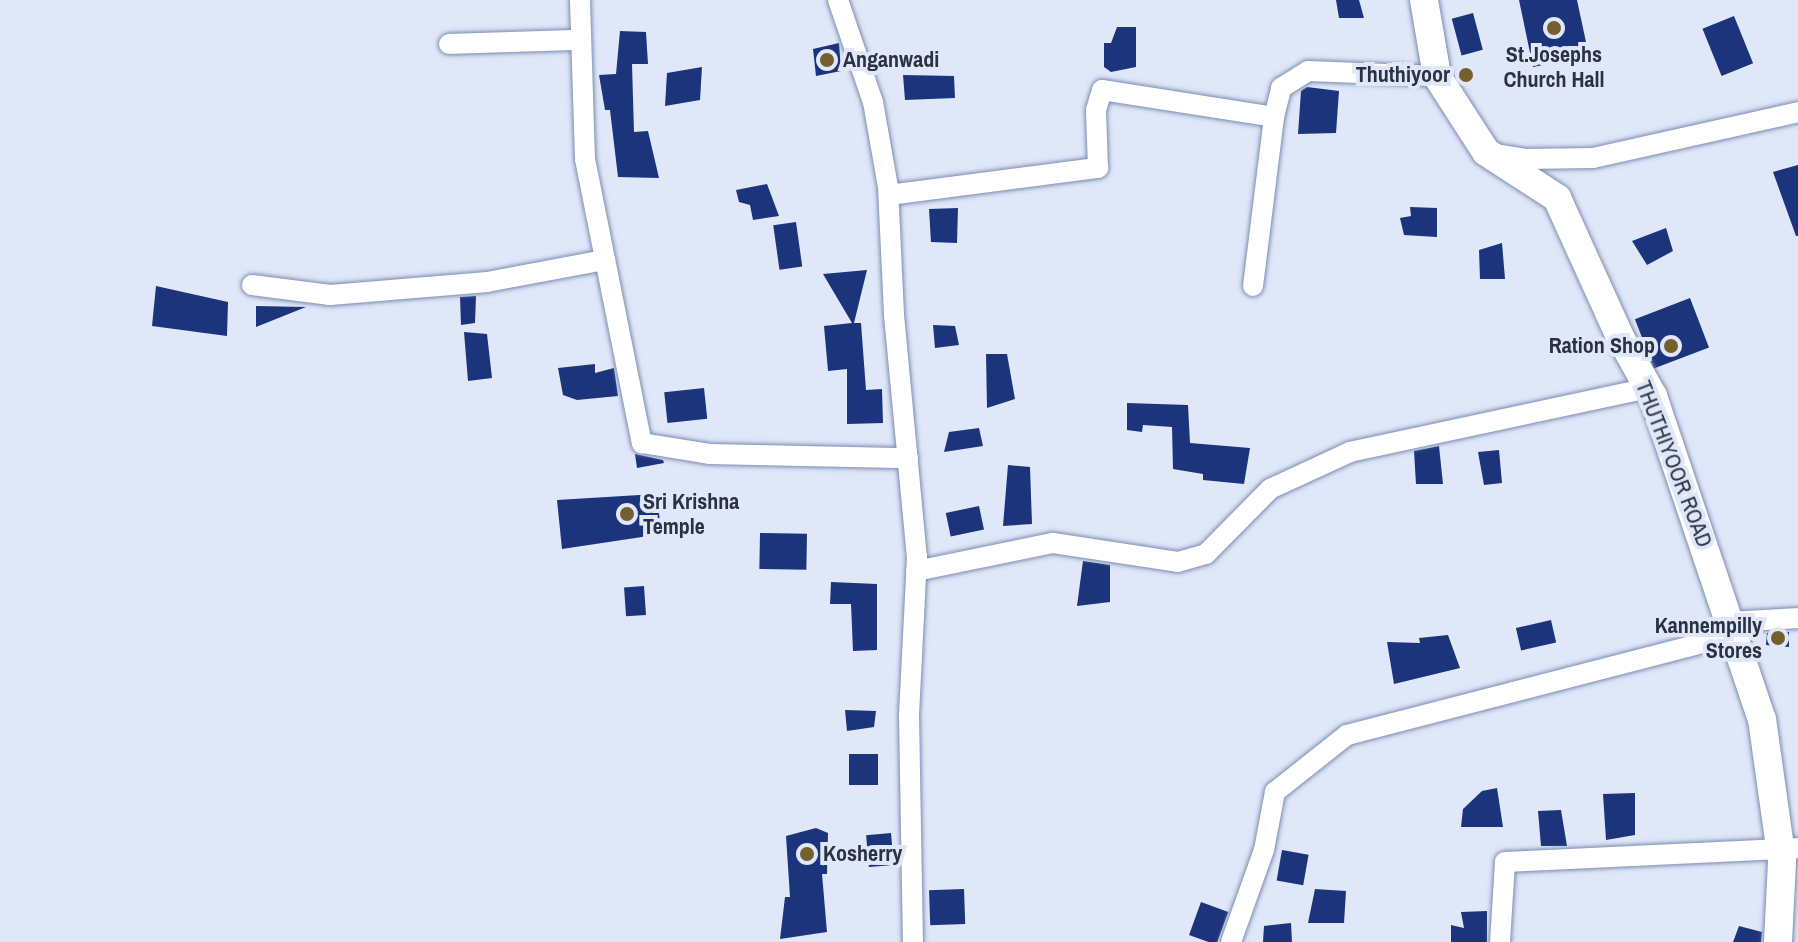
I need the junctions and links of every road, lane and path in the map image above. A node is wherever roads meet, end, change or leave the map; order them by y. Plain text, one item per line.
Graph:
1 (580, 0) edge
2 (838, 0) edge
3 (1424, 0) edge
4 (579, 40) junction
5 (449, 44) dead end
6 (1437, 76) junction
7 (1798, 112) edge
8 (1274, 117) junction
9 (1486, 152) junction
10 (889, 195) junction
11 (605, 260) junction
12 (252, 285) dead end
13 (1253, 286) dead end
14 (1649, 388) junction
15 (908, 458) junction
16 (916, 571) junction
17 (1798, 618) edge
18 (1733, 628) junction
19 (1789, 849) edge
20 (913, 942) edge
21 (1231, 942) edge
22 (1500, 942) edge
23 (1779, 942) edge

1 - 4 street
2 - 10 street
3 - 6 main road, THUTHIYOOR ROAD
4 - 5 street
4 - 11 street
6 - 8 street
6 - 9 main road, THUTHIYOOR ROAD
7 - 9 street
8 - 10 street
8 - 13 street
9 - 14 main road, THUTHIYOOR ROAD
10 - 15 street
11 - 12 street
11 - 15 street
14 - 16 street
14 - 18 main road, THUTHIYOOR ROAD
15 - 16 street
16 - 20 street
17 - 18 street
18 - 19 main road, THUTHIYOOR ROAD
18 - 21 street
19 - 22 street
19 - 23 main road, THUTHIYOOR ROAD

